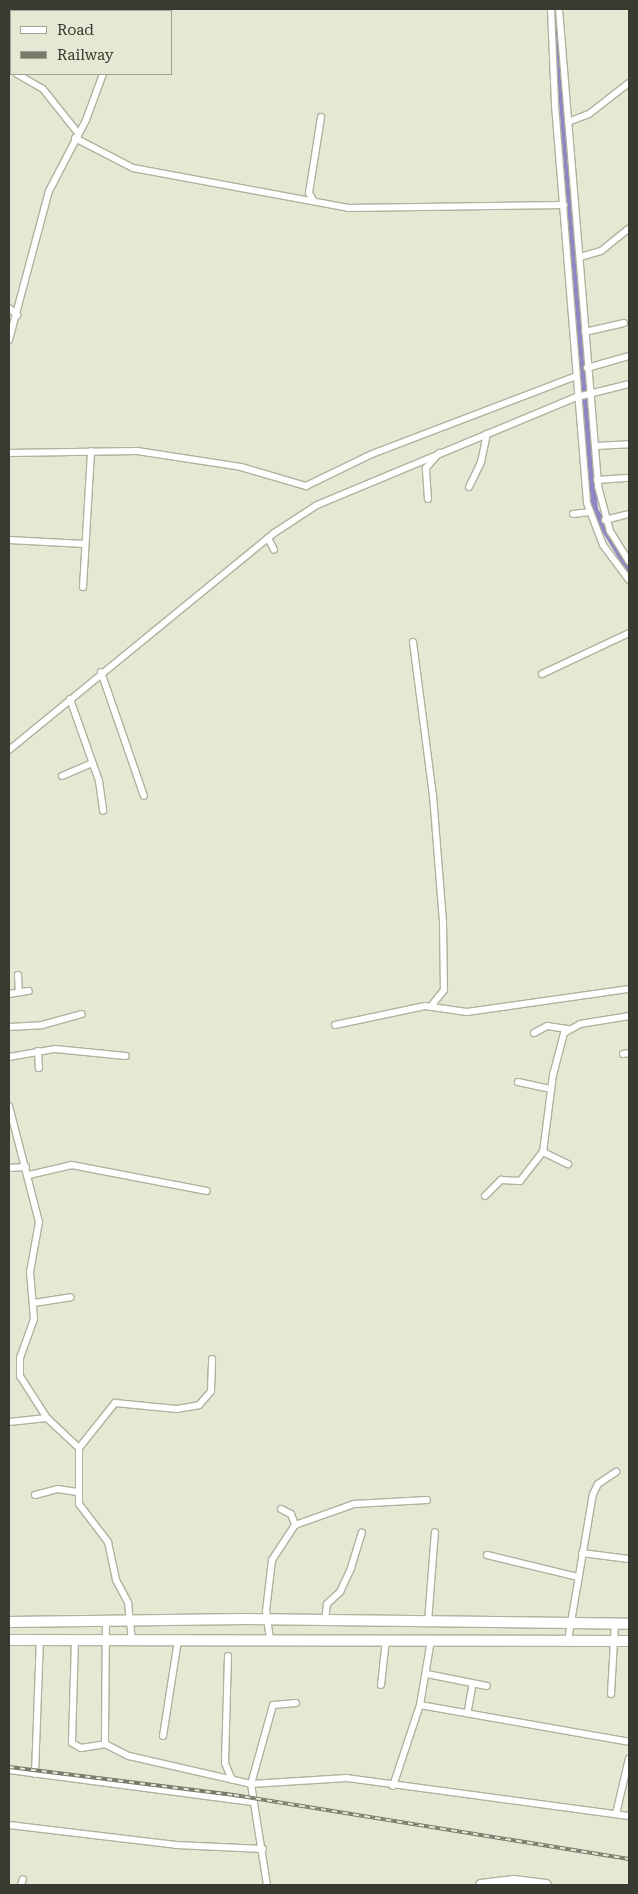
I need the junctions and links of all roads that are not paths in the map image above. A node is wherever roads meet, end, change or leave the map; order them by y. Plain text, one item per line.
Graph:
1 (551, 9) edge
2 (560, 9) edge
3 (19, 75) edge
4 (103, 75) edge
5 (629, 83) edge
6 (321, 117) dead end
7 (568, 122) junction
8 (76, 136) junction
9 (313, 200) junction
10 (564, 205) junction
11 (629, 228) edge
12 (580, 257) junction
13 (9, 308) edge
14 (17, 314) junction
15 (624, 323) dead end
16 (590, 331) junction
17 (9, 340) edge
18 (629, 356) edge
19 (587, 368) junction
20 (576, 376) junction
21 (629, 384) edge
22 (590, 396) junction
23 (579, 397) junction
24 (487, 434) junction
25 (629, 444) edge
26 (596, 446) junction
27 (91, 451) junction
28 (440, 452) junction
29 (9, 453) edge
30 (629, 478) edge
31 (597, 480) junction
32 (469, 487) dead end
33 (428, 499) dead end
34 (590, 512) junction
35 (573, 514) dead end
36 (629, 514) edge
37 (605, 520) junction
38 (268, 538) junction
39 (9, 540) edge
40 (84, 544) junction
41 (274, 550) dead end
42 (629, 561) edge
43 (629, 580) edge
44 (83, 587) dead end
45 (629, 634) edge
46 (412, 642) dead end
47 (101, 672) junction
48 (542, 674) dead end
49 (70, 699) junction
50 (9, 750) edge
51 (92, 763) junction
52 (62, 776) dead end
53 (144, 796) dead end
54 (103, 811) dead end
55 (18, 975) dead end
56 (629, 989) edge
57 (29, 991) dead end
58 (19, 992) junction
59 (9, 994) edge
60 (431, 1006) junction
61 (82, 1014) dead end
62 (629, 1016) edge
63 (335, 1025) dead end
64 (9, 1027) edge
65 (568, 1029) junction
66 (534, 1033) dead end
67 (38, 1051) junction
68 (126, 1056) dead end
69 (9, 1057) edge
70 (39, 1068) dead end
71 (518, 1082) dead end
72 (551, 1089) junction
73 (9, 1106) edge
74 (11, 1126) edge
75 (543, 1152) junction
76 (568, 1164) dead end
77 (26, 1167) junction
78 (9, 1168) edge
79 (29, 1175) junction
80 (207, 1191) dead end
81 (485, 1196) dead end
82 (70, 1297) dead end
83 (34, 1302) junction
84 (212, 1359) dead end
85 (47, 1418) junction
86 (9, 1422) edge
87 (79, 1448) junction
88 (616, 1472) dead end
89 (78, 1492) junction
90 (35, 1495) dead end
91 (427, 1500) dead end
92 (281, 1509) dead end
93 (295, 1525) junction
94 (435, 1532) dead end
95 (362, 1533) dead end
96 (582, 1553) junction
97 (487, 1555) dead end
98 (629, 1559) edge
99 (578, 1577) junction
100 (267, 1619) junction
101 (106, 1620) junction
102 (132, 1620) junction
103 (325, 1620) junction
104 (9, 1622) edge
105 (428, 1622) junction
106 (570, 1623) junction
107 (615, 1624) junction
108 (629, 1624) edge
109 (270, 1639) junction
110 (9, 1640) edge
111 (40, 1640) junction
112 (75, 1640) junction
113 (106, 1640) junction
114 (132, 1640) junction
115 (178, 1640) junction
116 (386, 1640) junction
117 (431, 1640) junction
118 (568, 1640) junction
119 (615, 1641) junction
120 (629, 1641) edge
121 (228, 1656) dead end
122 (427, 1674) junction
123 (473, 1683) junction
124 (382, 1685) dead end
125 (487, 1686) dead end
126 (611, 1694) dead end
127 (296, 1703) dead end
128 (420, 1705) junction
129 (468, 1710) junction
130 (162, 1736) dead end
131 (629, 1742) edge
132 (105, 1744) junction
133 (629, 1758) edge
134 (9, 1770) edge
135 (35, 1774) junction
136 (232, 1780) junction
137 (251, 1784) junction
138 (393, 1786) junction
139 (252, 1802) junction
140 (616, 1814) junction
141 (629, 1816) edge
142 (9, 1825) edge
143 (263, 1849) junction
144 (267, 1885) edge
145 (481, 1885) edge
146 (541, 1885) edge

1 - 10 street
2 - 7 street
3 - 8 street
4 - 8 street
5 - 7 street
6 - 9 street
7 - 12 street
8 - 9 street
8 - 14 street
9 - 10 street
10 - 20 street
11 - 12 street
12 - 16 street
13 - 14 street
14 - 17 street
15 - 16 street
16 - 19 street
18 - 19 street
19 - 22 street
20 - 23 street
20 - 27 street
21 - 22 street
22 - 23 street
22 - 26 street
23 - 24 street
23 - 34 street
24 - 28 street
24 - 32 street
25 - 26 street
26 - 31 street
27 - 29 street
27 - 40 street
28 - 33 street
28 - 38 street
30 - 31 street
31 - 37 street
34 - 35 street
34 - 43 street
36 - 37 street
37 - 42 street
38 - 41 street
38 - 47 street
39 - 40 street
40 - 44 street
45 - 48 street
46 - 60 street
47 - 49 street
47 - 53 street
49 - 50 street
49 - 51 street
51 - 52 street
51 - 54 street
55 - 58 street
56 - 60 street
57 - 58 street
58 - 59 street
60 - 63 street
61 - 64 street
62 - 65 street
65 - 66 street
65 - 72 street
67 - 68 street
67 - 69 street
67 - 70 street
71 - 72 street
72 - 75 street
73 - 74 street
74 - 77 street
75 - 76 street
75 - 81 street
77 - 78 street
77 - 79 street
79 - 80 street
79 - 83 street
82 - 83 street
83 - 85 street
84 - 87 street
85 - 86 street
85 - 87 street
87 - 89 street
88 - 96 street
89 - 90 street
89 - 102 street
91 - 93 street
92 - 93 street
93 - 100 street
94 - 105 street
95 - 103 street
96 - 98 street
96 - 99 street
97 - 99 street
99 - 106 street
100 - 102 main road
100 - 103 main road
100 - 109 street
101 - 102 main road
101 - 104 main road
101 - 113 street
102 - 114 street
103 - 105 main road
105 - 106 main road
106 - 107 main road
106 - 118 street
107 - 108 main road
107 - 119 street
109 - 115 main road
109 - 116 main road
110 - 111 main road
111 - 112 main road
111 - 135 street
112 - 113 main road
112 - 132 street
113 - 114 main road
113 - 132 street
114 - 115 main road
115 - 130 street
116 - 117 main road
116 - 124 street
117 - 118 main road
117 - 122 street
118 - 119 main road
119 - 120 main road
119 - 126 street
121 - 136 street
122 - 123 street
122 - 128 street
123 - 125 street
123 - 129 street
127 - 137 street
128 - 129 street
128 - 138 street
129 - 131 street
132 - 136 street
133 - 140 street
134 - 135 street
135 - 139 street
136 - 137 street
137 - 138 street
137 - 139 street
138 - 140 street
139 - 143 street
140 - 141 street
142 - 143 street
143 - 144 street
145 - 146 main road

